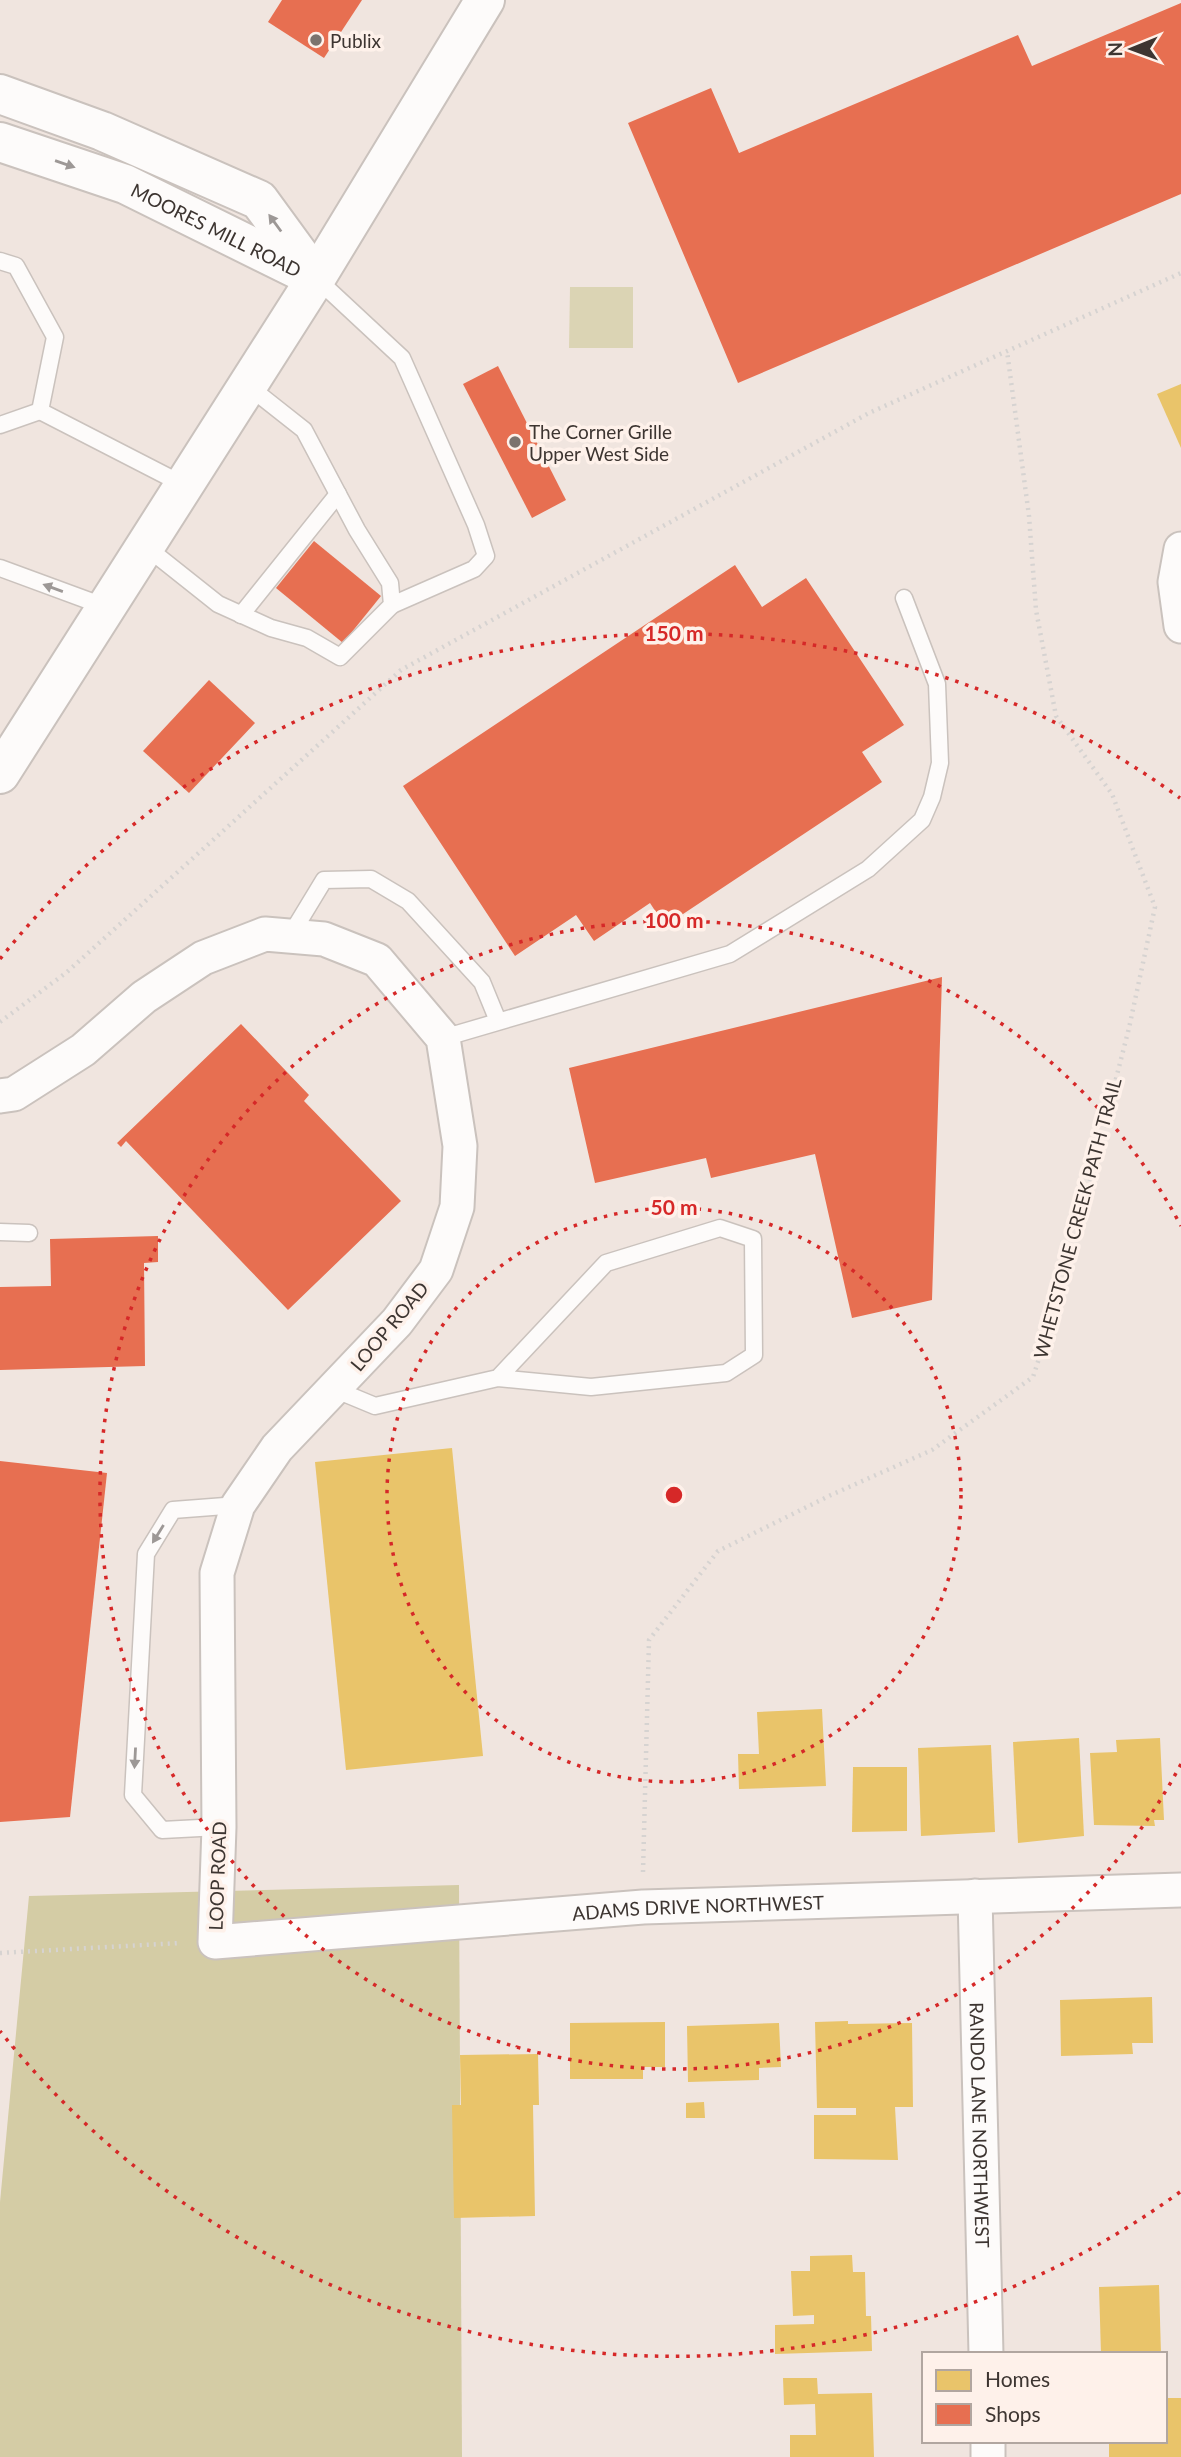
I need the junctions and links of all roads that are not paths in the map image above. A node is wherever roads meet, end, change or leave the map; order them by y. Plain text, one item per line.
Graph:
1 (485, 0) edge
2 (0, 94) edge
3 (0, 142) edge
4 (0, 261) edge
5 (316, 278) junction
6 (247, 385) junction
7 (40, 411) junction
8 (0, 425) edge
9 (184, 485) junction
10 (338, 494) junction
11 (145, 546) junction
12 (1181, 549) edge
13 (0, 568) edge
14 (904, 598) dead end
15 (392, 605) junction
16 (106, 607) junction
17 (241, 615) junction
18 (1181, 626) edge
19 (0, 774) edge
20 (290, 936) junction
21 (498, 1021) junction
22 (443, 1038) junction
23 (0, 1096) edge
24 (0, 1232) edge
25 (29, 1233) dead end
26 (498, 1378) junction
27 (334, 1389) junction
28 (238, 1506) junction
29 (219, 1827) junction
30 (1181, 1889) edge
31 (975, 1896) junction
32 (220, 1941) joint
33 (986, 2352) edge

1 - 5 main road
5 -> 2 main road, MOORES MILL ROAD
3 -> 5 main road, MOORES MILL ROAD
4 - 7 lane
5 - 6 main road
5 - 15 lane
6 - 9 main road
6 - 10 lane
7 - 8 lane
7 - 9 lane
9 - 11 main road
10 - 15 lane
10 - 17 lane
11 - 16 main road
11 - 17 lane
12 - 18 street
16 -> 13 lane
14 - 21 lane
15 - 17 lane
16 - 19 main road
20 - 21 lane
20 - 22 street
20 - 23 street
21 - 22 lane
22 - 27 street, LOOP ROAD
24 - 25 lane
26 - 26 lane
26 - 27 lane
27 - 28 street, LOOP ROAD
28 - 29 street, LOOP ROAD
28 -> 29 lane
29 - 32 street, LOOP ROAD
30 - 31 street, ADAMS DRIVE NORTHWEST
31 - 32 street, ADAMS DRIVE NORTHWEST
31 - 33 street, RANDO LANE NORTHWEST

